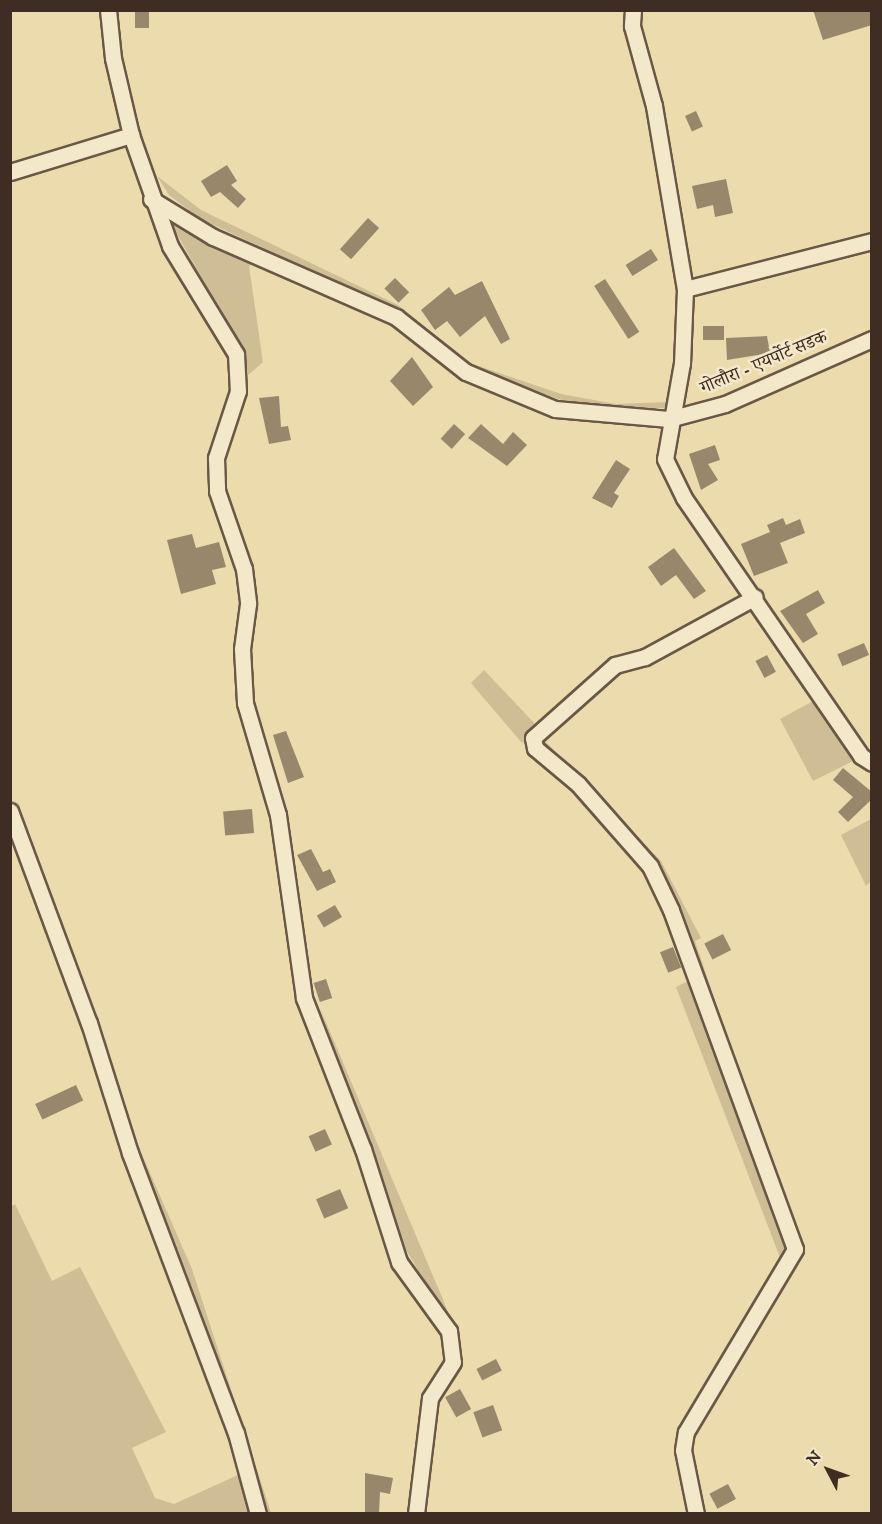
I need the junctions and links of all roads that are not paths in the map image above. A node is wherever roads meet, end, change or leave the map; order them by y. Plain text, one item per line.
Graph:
1 (108, 10) edge
2 (633, 10) edge
3 (131, 135) junction
4 (10, 172) edge
5 (151, 199) junction
6 (872, 241) edge
7 (685, 289) junction
8 (872, 339) edge
9 (669, 418) junction
10 (755, 597) junction
11 (872, 763) edge
12 (10, 811) edge
13 (258, 1514) edge
14 (416, 1514) edge
15 (696, 1514) edge

1 - 3 street
2 - 7 street
3 - 4 street
3 - 5 street
5 - 9 street, गोलौरा - एयर्पोर्ट सडक
5 - 14 street
6 - 7 street
7 - 9 street
8 - 9 street, गोलौरा - एयर्पोर्ट सडक
9 - 10 street
10 - 11 street
10 - 15 street
12 - 13 street

